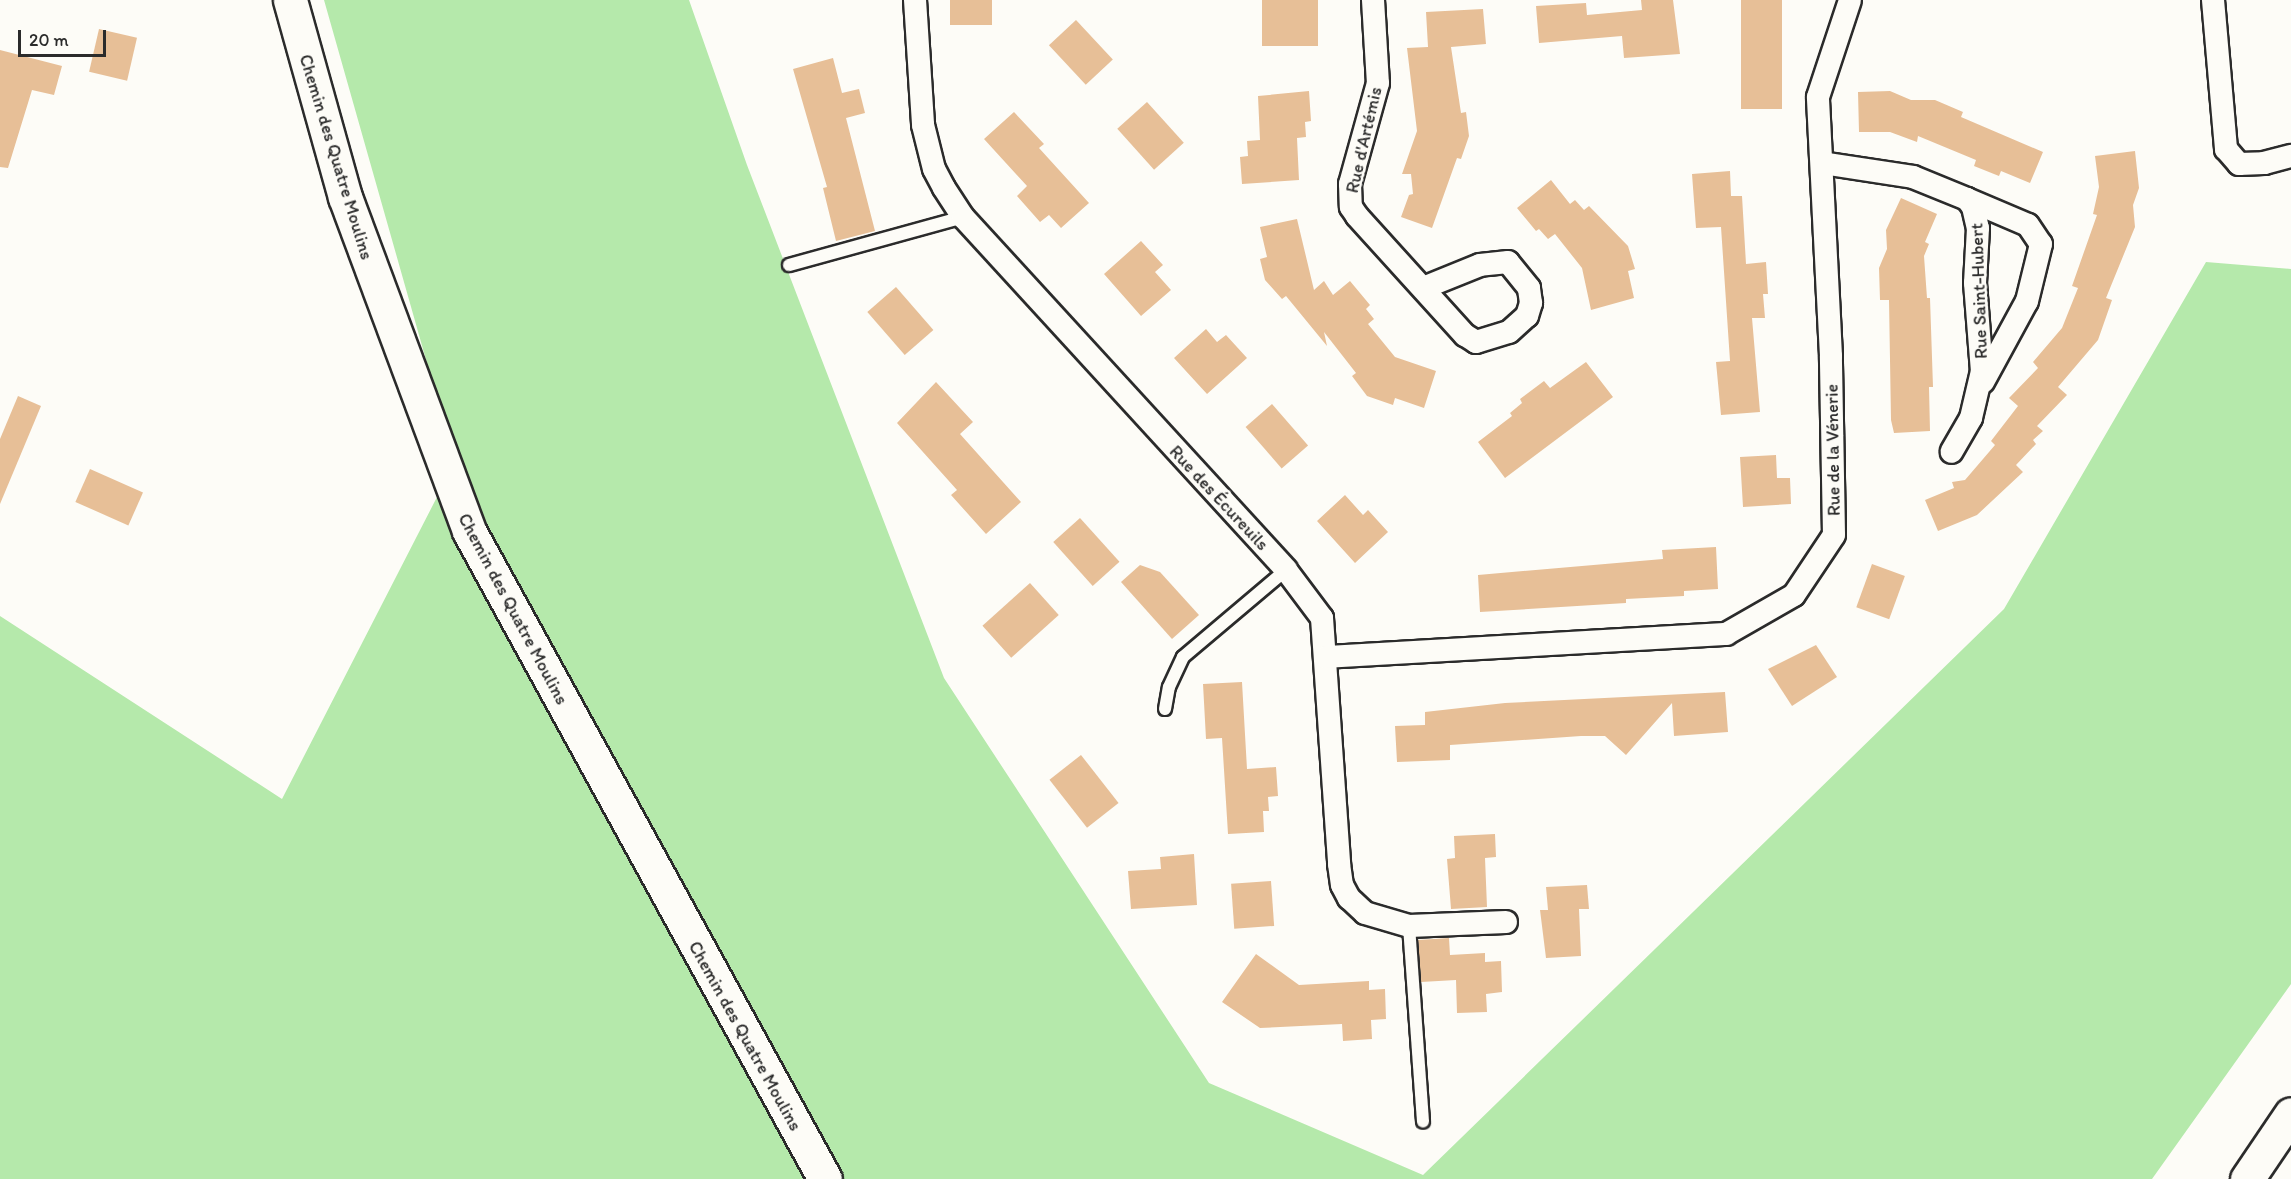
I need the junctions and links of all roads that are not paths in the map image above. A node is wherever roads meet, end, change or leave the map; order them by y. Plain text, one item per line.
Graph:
1 (290, 0) edge
2 (915, 0) edge
3 (1373, 0) edge
4 (1850, 0) edge
5 (2213, 0) edge
6 (2291, 156) edge
7 (1822, 163) junction
8 (1967, 199) junction
9 (963, 217) junction
10 (789, 265) dead end
11 (1423, 288) junction
12 (1980, 386) junction
13 (1951, 452) dead end
14 (1286, 570) junction
15 (1326, 657) junction
16 (1165, 709) dead end
17 (1506, 922) dead end
18 (1409, 926) junction
19 (2291, 1114) edge
20 (1423, 1121) dead end
21 (825, 1179) edge
22 (2247, 1179) edge

1 - 21 main road, Chemin des Quatre Moulins
2 - 9 street, Rue des Écureuils
3 - 11 street, Rue d'Artémis
4 - 7 street, Rue de la Vénerie
5 - 6 street
7 - 8 street, Rue Saint-Hubert
7 - 15 street, Rue de la Vénerie
8 - 12 street, Rue Saint-Hubert
8 - 12 street, Rue Saint-Hubert
9 - 10 lane
9 - 14 street, Rue des Écureuils
11 - 11 street, Rue d'Artémis
12 - 13 street, Rue Saint-Hubert
14 - 15 street, Rue des Écureuils
14 - 16 lane
15 - 18 street, Rue des Écureuils
17 - 18 street, Rue des Écureuils
18 - 20 lane
19 - 22 main road

